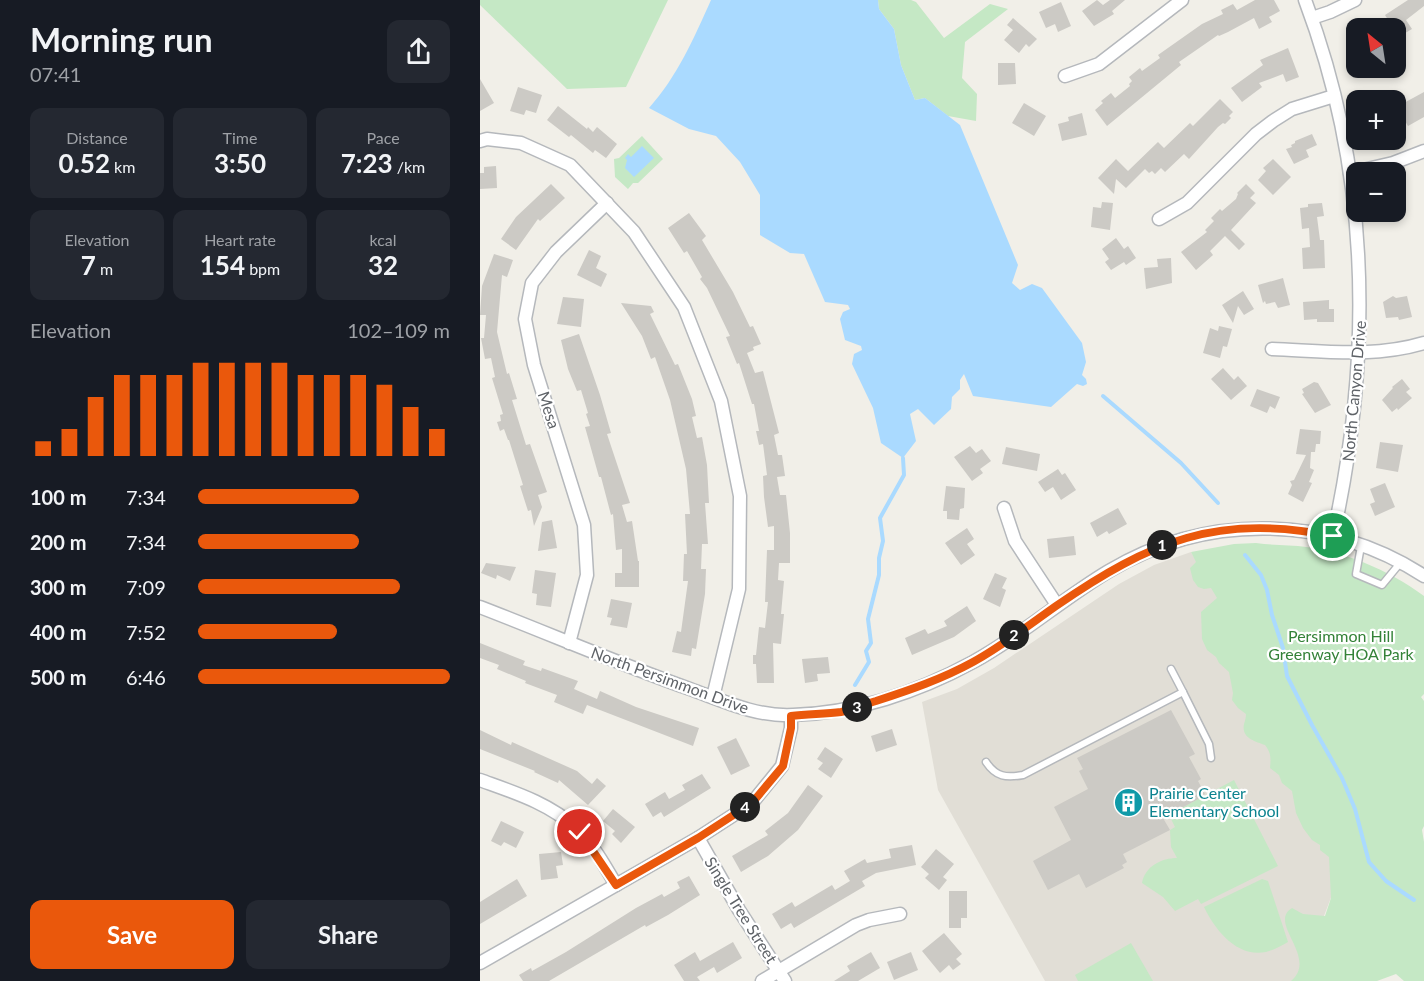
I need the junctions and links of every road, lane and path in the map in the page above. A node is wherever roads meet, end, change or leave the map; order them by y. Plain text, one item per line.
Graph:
1 (1182, 0) edge
2 (1305, 0) edge
3 (1355, 0) edge
4 (1312, 18) junction
5 (1065, 76) dead end
6 (1334, 96) junction
7 (480, 141) edge
8 (1424, 151) edge
9 (1348, 162) edge
10 (1396, 162) edge
11 (607, 203) junction
12 (1159, 219) dead end
13 (1356, 222) edge
14 (1424, 343) edge
15 (1272, 349) dead end
16 (1360, 353) junction
17 (1004, 508) dead end
18 (1333, 536) junction
19 (1361, 545) junction
20 (1401, 562) junction
21 (1424, 576) edge
22 (1057, 605) junction
23 (480, 607) edge
24 (569, 643) junction
25 (1171, 669) dead end
26 (1183, 692) junction
27 (713, 698) junction
28 (791, 716) junction
29 (1211, 758) dead end
30 (986, 762) dead end
31 (480, 780) edge
32 (698, 838) junction
33 (616, 885) junction
34 (900, 914) dead end
35 (480, 963) edge
36 (783, 976) edge
37 (762, 981) edge

1 - 5 street
2 - 4 street, North Canyon Drive
3 - 4 street
4 - 6 street, North Canyon Drive
6 - 9 street, North Canyon Drive
6 - 12 street
7 - 11 street
8 - 10 street
11 - 24 street, Mesa
11 - 27 street
13 - 16 street, North Canyon Drive
14 - 16 street
15 - 16 street
16 - 18 street, North Canyon Drive
17 - 22 street
18 - 19 street, North Persimmon Drive
18 - 22 street, North Persimmon Drive
19 - 20 street, North Persimmon Drive
19 - 20 lane
20 - 21 street, North Persimmon Drive
22 - 28 street, North Persimmon Drive
23 - 24 street, North Persimmon Drive
24 - 27 street, North Persimmon Drive
25 - 26 lane
26 - 29 lane
26 - 30 lane
27 - 28 street, North Persimmon Drive
28 - 32 street
31 - 33 street
32 - 33 street
32 - 36 street, Single Tree Street
33 - 35 street
34 - 36 street
36 - 37 street

